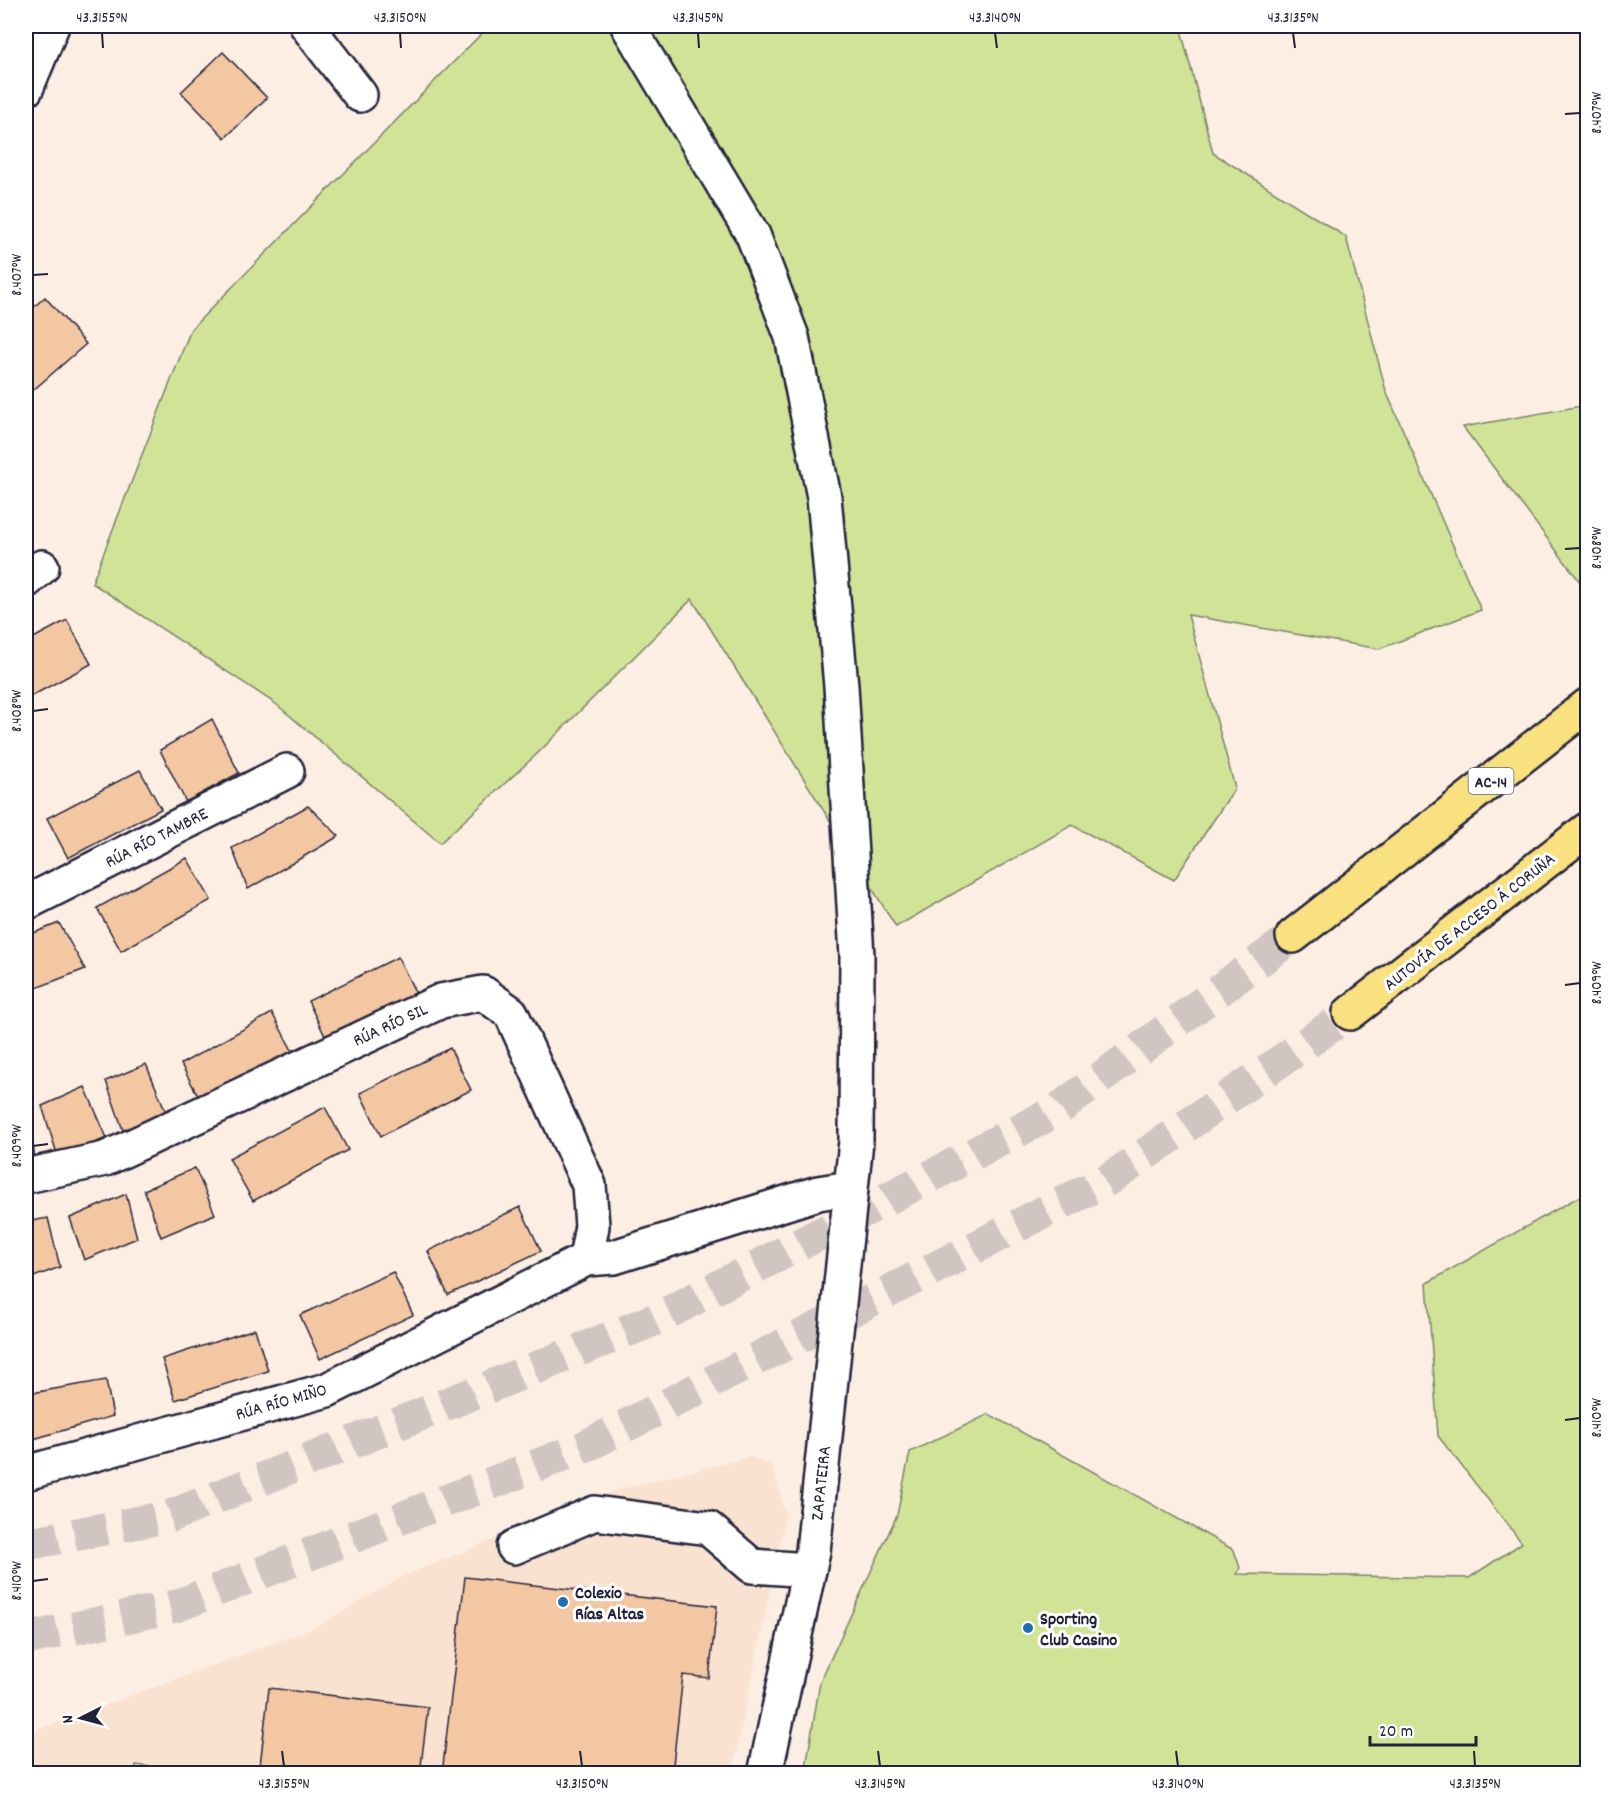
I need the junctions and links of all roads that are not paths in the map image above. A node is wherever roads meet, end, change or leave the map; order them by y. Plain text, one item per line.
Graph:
1 (52, 26) edge
2 (307, 26) edge
3 (628, 26) edge
4 (26, 89) edge
5 (360, 95) dead end
6 (1587, 705) edge
7 (287, 771) dead end
8 (1587, 829) edge
9 (26, 903) edge
10 (1293, 936) tunnel mouth
11 (1350, 1013) tunnel mouth
12 (26, 1176) edge
13 (850, 1188) junction
14 (586, 1259) junction
15 (26, 1473) edge
16 (514, 1547) dead end
17 (809, 1570) junction
18 (765, 1773) edge

1 - 4 street
2 - 5 street
3 - 13 street, ZAPATEIRA
6 - 10 highway, AC-14
7 - 9 street, RÚA RÍO TAMBRE
8 - 11 highway, AUTOVÍA DE ACCESO Á CORUÑA
12 - 14 street, RÚA RÍO SIL
13 - 14 street
13 - 17 street, ZAPATEIRA
14 - 15 street, RÚA RÍO MIÑO
16 - 17 street
17 - 18 street, ZAPATEIRA

